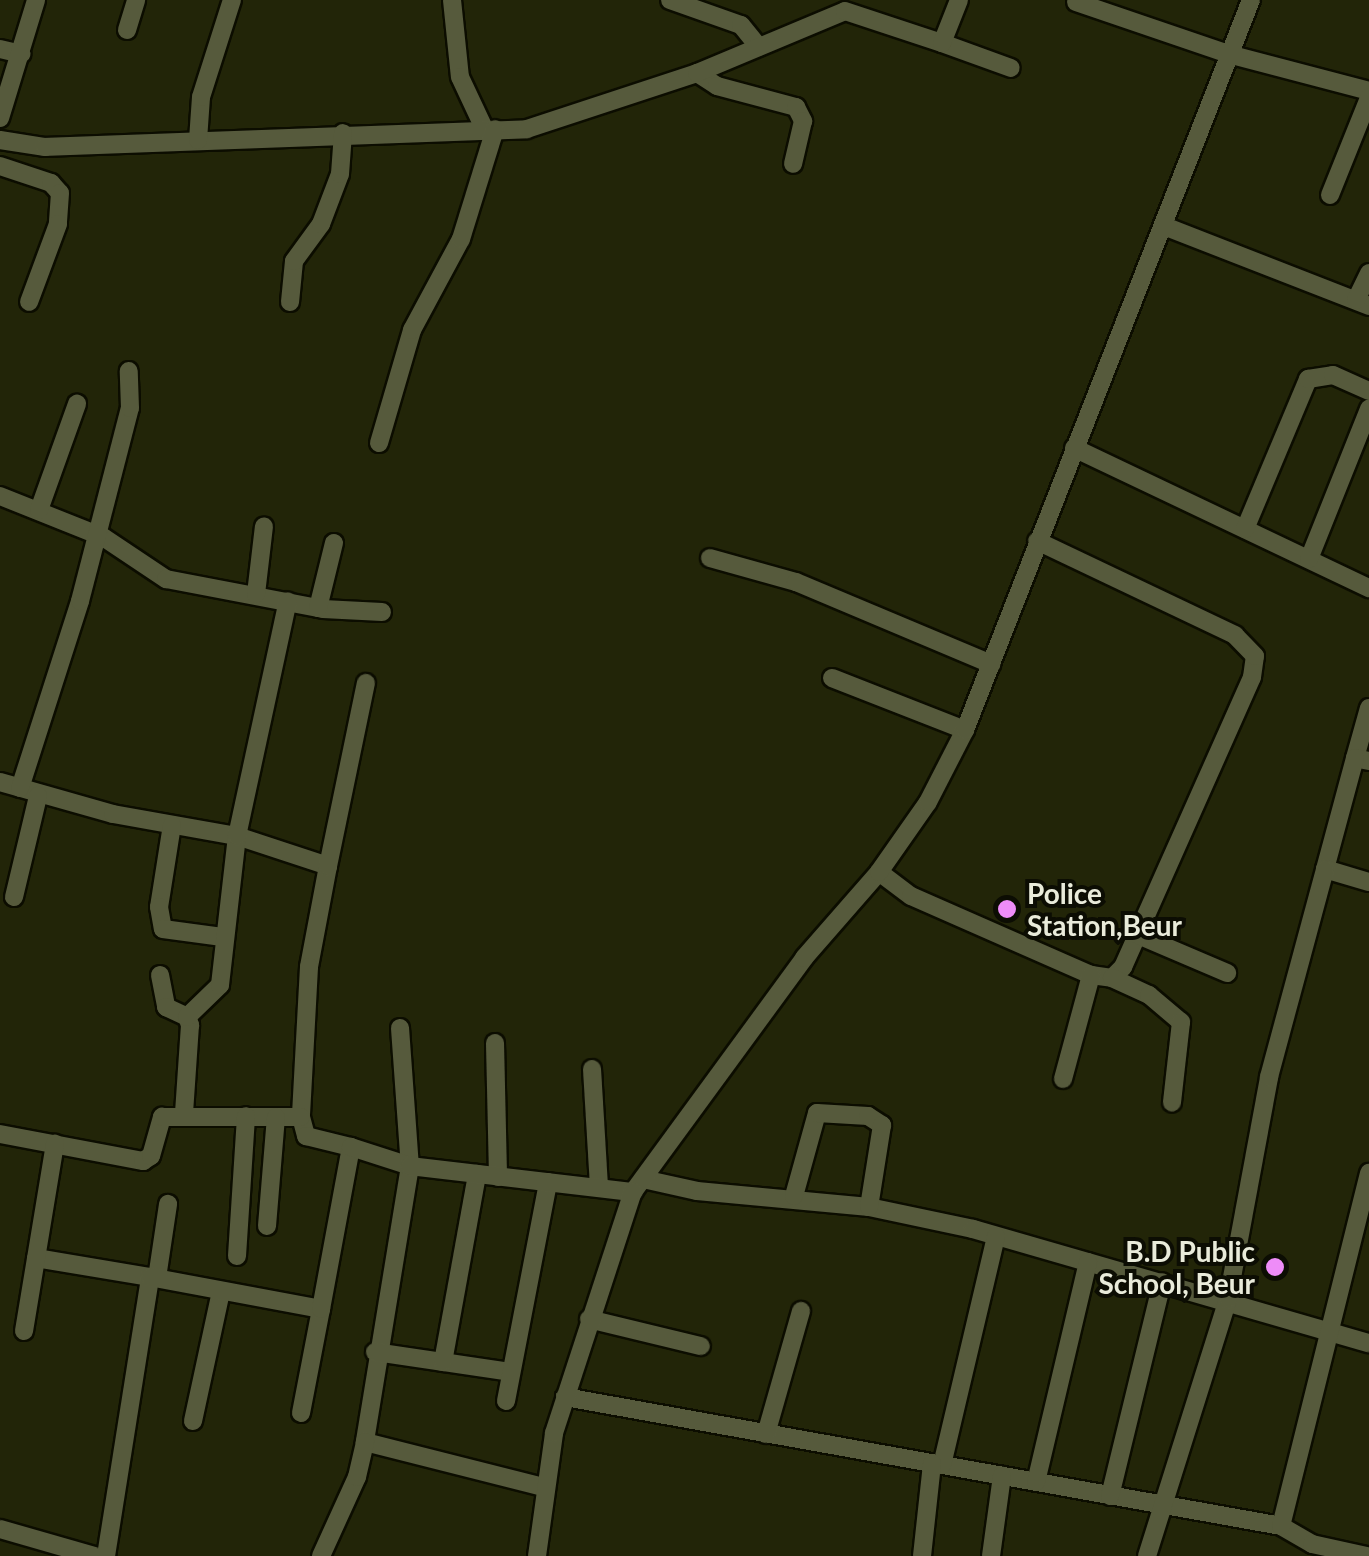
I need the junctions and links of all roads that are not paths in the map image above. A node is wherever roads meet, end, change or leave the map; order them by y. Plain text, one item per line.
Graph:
1 (36, 0) edge
2 (136, 0) edge
3 (232, 0) edge
4 (452, 0) edge
5 (670, 0) edge
6 (960, 0) edge
7 (1243, 0) edge
8 (1252, 0) edge
9 (1076, 2) edge
10 (696, 4) edge
11 (127, 30) dead end
12 (942, 43) junction
13 (758, 47) junction
14 (0, 50) edge
15 (21, 54) junction
16 (1229, 54) junction
17 (1012, 68) dead end
18 (697, 72) junction
19 (1369, 94) edge
20 (0, 118) edge
21 (489, 128) junction
22 (343, 133) junction
23 (0, 140) edge
24 (198, 140) junction
25 (792, 164) dead end
26 (0, 166) edge
27 (1330, 195) dead end
28 (1164, 226) junction
29 (1369, 273) edge
30 (29, 302) dead end
31 (290, 302) dead end
32 (1362, 303) edge
33 (129, 370) dead end
34 (1369, 391) edge
35 (77, 404) dead end
36 (1369, 409) edge
37 (379, 443) dead end
38 (1074, 448) junction
39 (0, 496) edge
40 (39, 510) junction
41 (264, 526) dead end
42 (1245, 529) junction
43 (94, 533) junction
44 (1037, 541) junction
45 (334, 543) dead end
46 (710, 558) dead end
47 (1310, 560) junction
48 (1369, 588) edge
49 (256, 594) junction
50 (288, 601) junction
51 (318, 608) junction
52 (382, 612) dead end
53 (991, 664) junction
54 (832, 678) dead end
55 (366, 684) dead end
56 (1369, 708) edge
57 (965, 730) junction
58 (1362, 760) edge
59 (0, 782) edge
60 (29, 792) junction
61 (172, 824) junction
62 (237, 836) junction
63 (328, 866) junction
64 (1325, 869) junction
65 (879, 872) junction
66 (1369, 882) edge
67 (14, 897) dead end
68 (1138, 935) junction
69 (222, 938) junction
70 (1227, 973) dead end
71 (160, 975) dead end
72 (1091, 975) junction
73 (1112, 978) junction
74 (188, 1016) junction
75 (400, 1028) dead end
76 (495, 1043) dead end
77 (592, 1068) dead end
78 (1063, 1080) dead end
79 (1172, 1102) dead end
80 (184, 1114) junction
81 (246, 1116) junction
82 (276, 1117) junction
83 (301, 1117) junction
84 (0, 1134) edge
85 (55, 1144) junction
86 (351, 1147) junction
87 (410, 1166) junction
88 (476, 1174) junction
89 (1369, 1174) edge
90 (498, 1177) junction
91 (548, 1182) junction
92 (638, 1186) junction
93 (598, 1188) junction
94 (794, 1196) junction
95 (168, 1204) dead end
96 (869, 1207) junction
97 (267, 1226) dead end
98 (996, 1236) junction
99 (236, 1256) dead end
100 (36, 1258) junction
101 (1088, 1262) junction
102 (154, 1278) junction
103 (1162, 1282) junction
104 (221, 1291) junction
105 (1228, 1299) junction
106 (321, 1308) junction
107 (800, 1310) dead end
108 (589, 1319) junction
109 (1331, 1330) junction
110 (24, 1332) dead end
111 (1369, 1344) edge
112 (701, 1346) dead end
113 (375, 1352) junction
114 (443, 1362) junction
115 (510, 1372) junction
116 (565, 1398) junction
117 (506, 1400) dead end
118 (302, 1413) dead end
119 (194, 1421) dead end
120 (766, 1434) junction
121 (365, 1442) junction
122 (937, 1465) junction
123 (1002, 1476) junction
124 (1036, 1482) junction
125 (543, 1487) junction
126 (1110, 1496) junction
127 (1160, 1505) junction
128 (1280, 1526) junction
129 (0, 1529) edge
130 (94, 1556) edge
131 (106, 1556) edge
132 (321, 1556) edge
133 (537, 1556) edge
134 (922, 1556) edge
135 (991, 1556) edge
136 (1148, 1556) edge
137 (1367, 1556) edge

1 - 15 street
2 - 11 street
3 - 24 street
4 - 21 street
5 - 10 street
6 - 12 street
7 - 16 street
8 - 16 street
9 - 16 street
10 - 13 street
12 - 13 street
12 - 17 street
13 - 18 street
14 - 15 street
15 - 20 street
16 - 19 street
16 - 28 street
18 - 21 street
18 - 25 street
19 - 27 street
21 - 22 street
21 - 37 street
22 - 24 street
22 - 31 street
23 - 24 street
26 - 30 street
28 - 32 street
28 - 38 street
29 - 32 street
33 - 43 street
34 - 42 street
35 - 40 street
36 - 47 street
38 - 42 street
38 - 44 street
39 - 40 street
40 - 43 street
41 - 49 street
42 - 47 street
43 - 49 street
43 - 60 street
44 - 53 street
44 - 68 street
45 - 51 street
46 - 53 street
47 - 48 street
49 - 50 street
50 - 51 street
50 - 62 street
51 - 52 street
53 - 57 street
54 - 57 street
55 - 63 street
56 - 58 street
57 - 65 street
58 - 64 street
59 - 60 street
60 - 61 street
60 - 67 street
61 - 62 street
61 - 69 street
62 - 63 street
62 - 69 street
63 - 83 street
64 - 66 street
64 - 105 street
65 - 72 street
65 - 92 street
68 - 70 street
68 - 73 street
69 - 74 street
71 - 74 street
72 - 73 street
72 - 78 street
73 - 79 street
74 - 80 street
75 - 87 street
76 - 90 street
77 - 93 street
80 - 81 street
80 - 85 street
81 - 82 street
81 - 99 street
82 - 83 street
82 - 97 street
83 - 86 street
84 - 85 street
85 - 100 street
86 - 87 street
86 - 106 street
87 - 88 street
87 - 113 street
88 - 90 street
88 - 114 street
89 - 109 street
90 - 91 street
91 - 93 street
91 - 115 street
92 - 93 street
92 - 94 street
92 - 108 street
94 - 96 street
94 - 96 street
95 - 102 street
96 - 98 street
98 - 101 street
98 - 122 street
100 - 102 street
100 - 110 street
101 - 103 street
101 - 124 street
102 - 104 street
102 - 131 street
103 - 105 street
103 - 126 street
104 - 106 street
104 - 119 street
105 - 109 street
105 - 127 street
106 - 118 street
107 - 120 street
108 - 112 street
108 - 116 street
109 - 111 street
109 - 128 street
113 - 114 street
113 - 121 street
114 - 115 street
115 - 117 street
116 - 120 street
116 - 125 street
120 - 122 street
121 - 125 street
121 - 132 street
122 - 123 street
122 - 134 street
123 - 124 street
123 - 135 street
124 - 126 street
125 - 133 street
126 - 127 street
127 - 128 street
127 - 136 street
128 - 137 street
129 - 130 street

